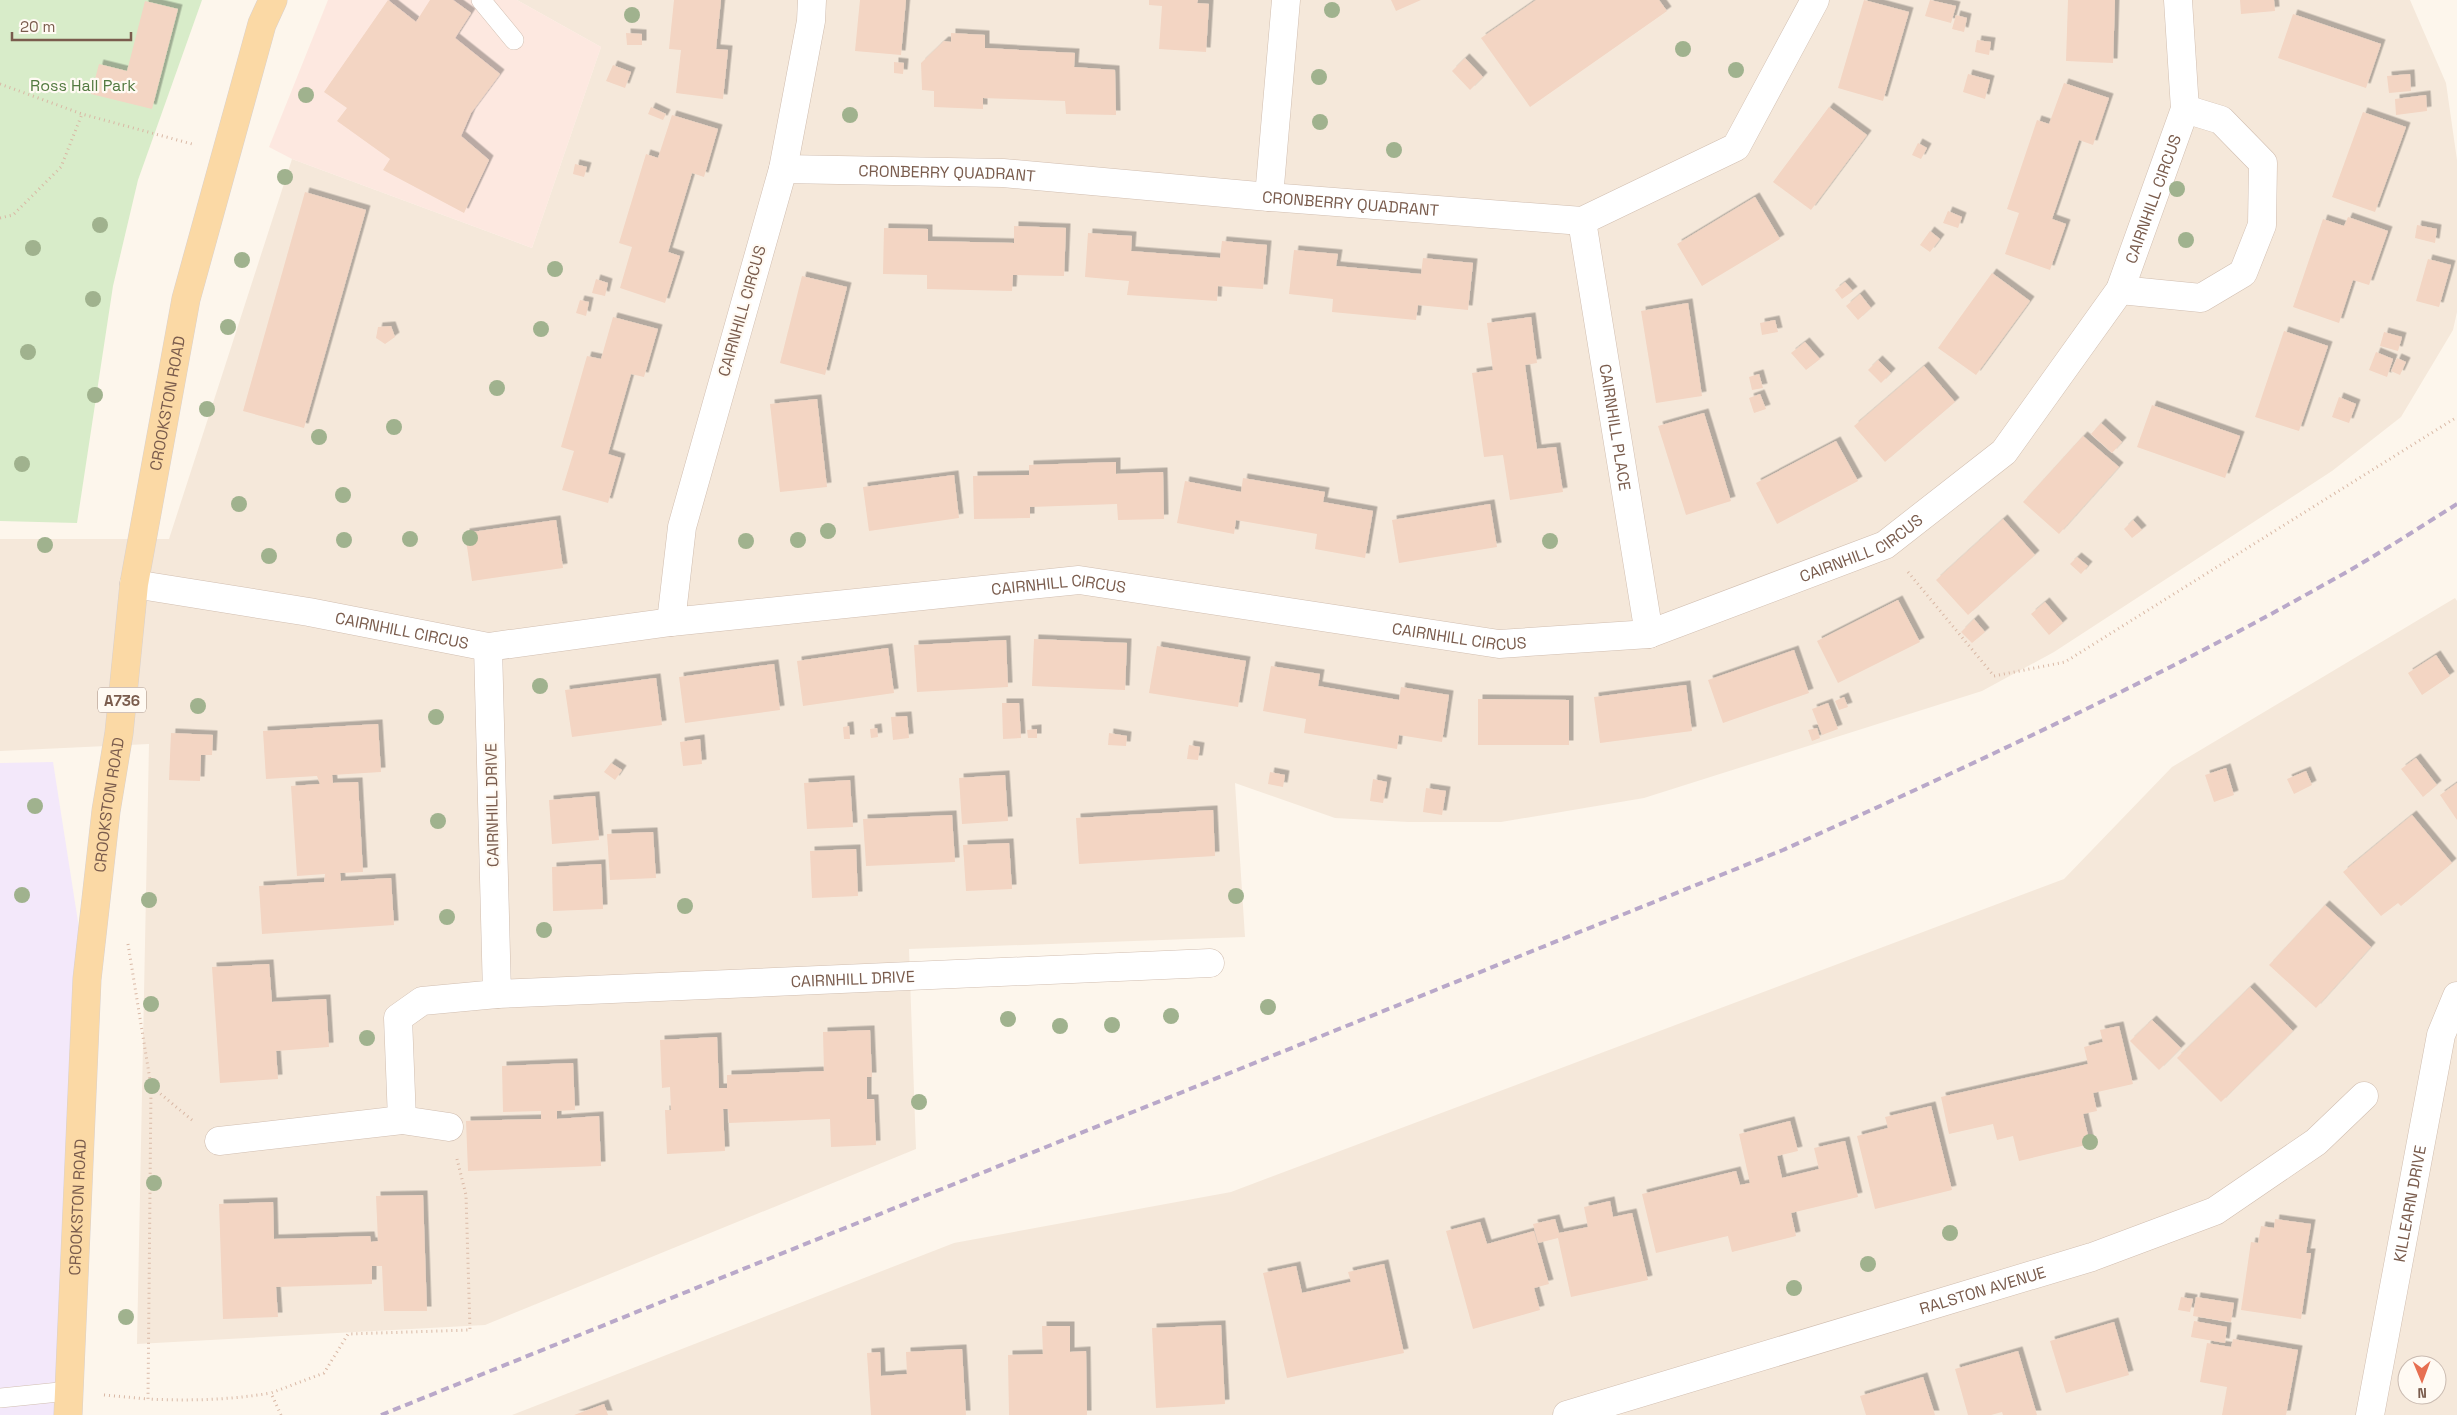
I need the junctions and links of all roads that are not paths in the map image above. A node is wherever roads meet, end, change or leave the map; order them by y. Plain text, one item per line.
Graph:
1 (273, 0) edge
2 (480, 0) edge
3 (812, 0) edge
4 (1286, 0) edge
5 (1815, 0) edge
6 (2178, 0) edge
7 (514, 40) dead end
8 (2185, 109) junction
9 (782, 169) junction
10 (1269, 197) junction
11 (1582, 221) junction
12 (2120, 290) junction
13 (134, 584) junction
14 (671, 622) junction
15 (1648, 634) junction
16 (488, 647) junction
17 (1210, 963) dead end
18 (497, 994) junction
19 (2457, 996) edge
20 (2364, 1096) dead end
21 (402, 1120) junction
22 (449, 1127) road end
23 (219, 1141) road end
24 (0, 1398) edge
25 (69, 1403) edge
26 (1567, 1415) edge
27 (2370, 1415) edge

1 - 13 main road, CROOKSTON ROAD / A736
2 - 7 lane
3 - 9 street, CAIRNHILL CIRCUS
4 - 10 street
5 - 11 street
6 - 8 street, CAIRNHILL CIRCUS
8 - 12 street, CAIRNHILL CIRCUS
8 - 12 street
9 - 10 street, CRONBERRY QUADRANT
9 - 14 street, CAIRNHILL CIRCUS
10 - 11 street, CRONBERRY QUADRANT
11 - 15 street, CAIRNHILL PLACE
12 - 15 street, CAIRNHILL CIRCUS
13 - 16 street, CAIRNHILL CIRCUS
13 - 25 main road, CROOKSTON ROAD / A736
14 - 15 street, CAIRNHILL CIRCUS
14 - 16 street, CAIRNHILL CIRCUS
16 - 18 street, CAIRNHILL DRIVE
17 - 18 street, CAIRNHILL DRIVE
18 - 21 street, CAIRNHILL DRIVE
19 - 27 street, KILLEARN DRIVE
20 - 26 street, RALSTON AVENUE
21 - 22 street
21 - 23 street
24 - 25 lane

